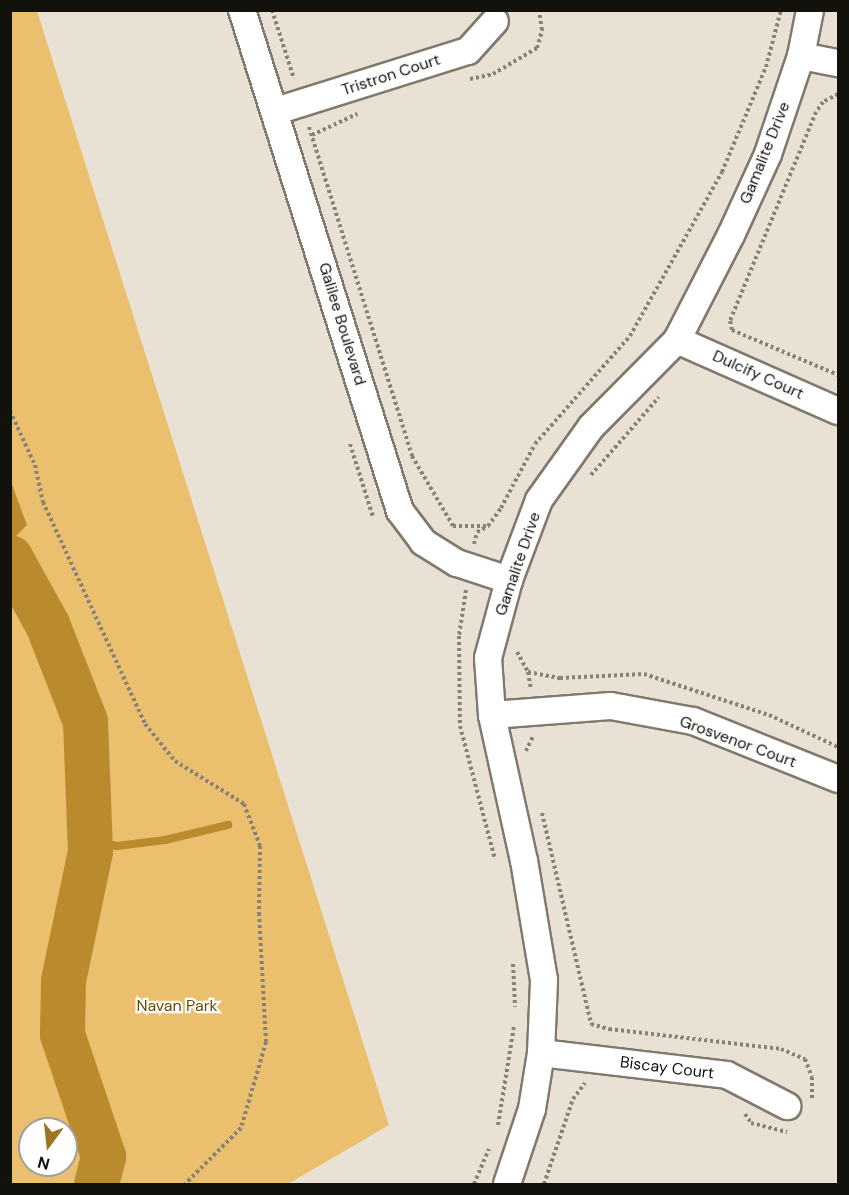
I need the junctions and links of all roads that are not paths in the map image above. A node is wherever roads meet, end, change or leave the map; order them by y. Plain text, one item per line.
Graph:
1 (242, 10) edge
2 (810, 10) edge
3 (495, 21) dead end
4 (801, 56) junction
5 (838, 63) edge
6 (276, 111) junction
7 (677, 340) junction
8 (838, 411) edge
9 (509, 580) junction
10 (492, 715) junction
11 (838, 779) edge
12 (541, 1053) junction
13 (790, 1117) road end
14 (507, 1185) edge

1 - 6 street, Galilee Boulevard
2 - 4 street, Gamalite Drive
3 - 6 street, Tristron Court
4 - 5 street
4 - 7 street, Gamalite Drive
6 - 9 street, Galilee Boulevard
7 - 8 street, Dulcify Court
7 - 9 street, Gamalite Drive
9 - 10 street, Gamalite Drive
10 - 11 street, Grosvenor Court
10 - 12 street, Gamalite Drive
12 - 13 street, Biscay Court
12 - 14 street, Gamalite Drive

